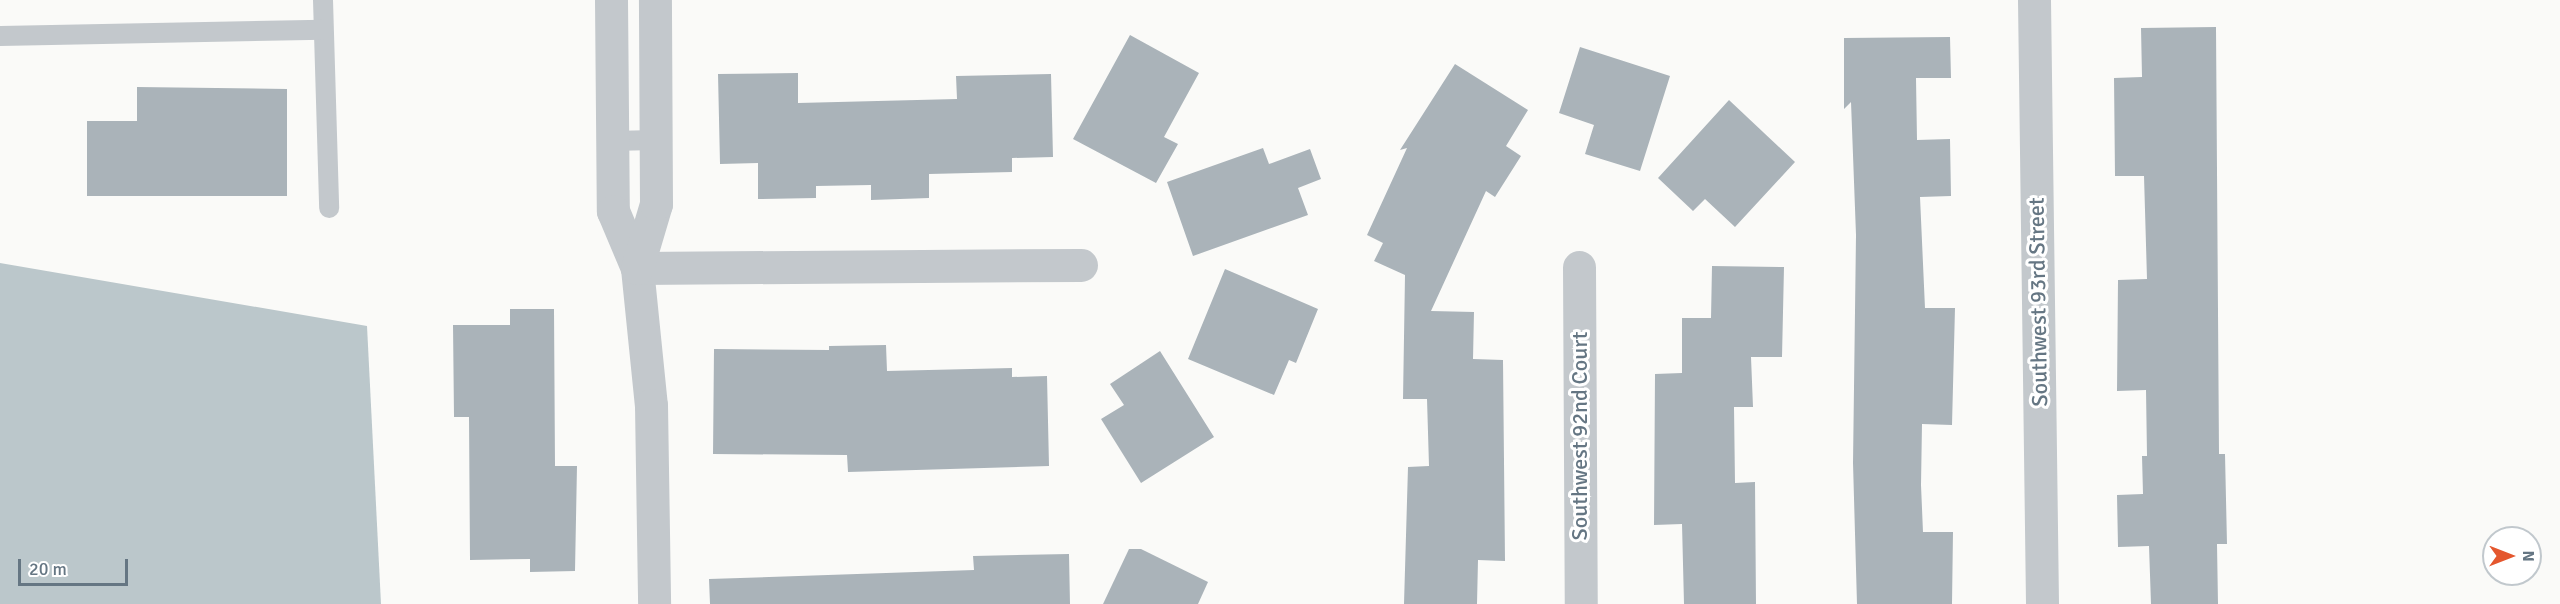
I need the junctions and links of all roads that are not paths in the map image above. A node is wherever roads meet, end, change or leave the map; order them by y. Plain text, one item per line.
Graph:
1 (323, 0) edge
2 (611, 0) edge
3 (655, 0) edge
4 (2034, 0) edge
5 (323, 30) junction
6 (0, 36) edge
7 (655, 140) junction
8 (612, 141) junction
9 (328, 208) dead end
10 (1081, 265) dead end
11 (1579, 267) dead end
12 (636, 268) junction
13 (654, 604) edge
14 (1581, 604) edge
15 (2042, 604) edge

1 - 5 lane
2 - 8 street
3 - 7 street
4 - 15 street, Southwest 93rd Street
5 - 6 lane
5 - 9 lane
7 - 8 lane
7 - 12 street
8 - 12 street
10 - 12 street
11 - 14 street, Southwest 92nd Court
12 - 13 street

